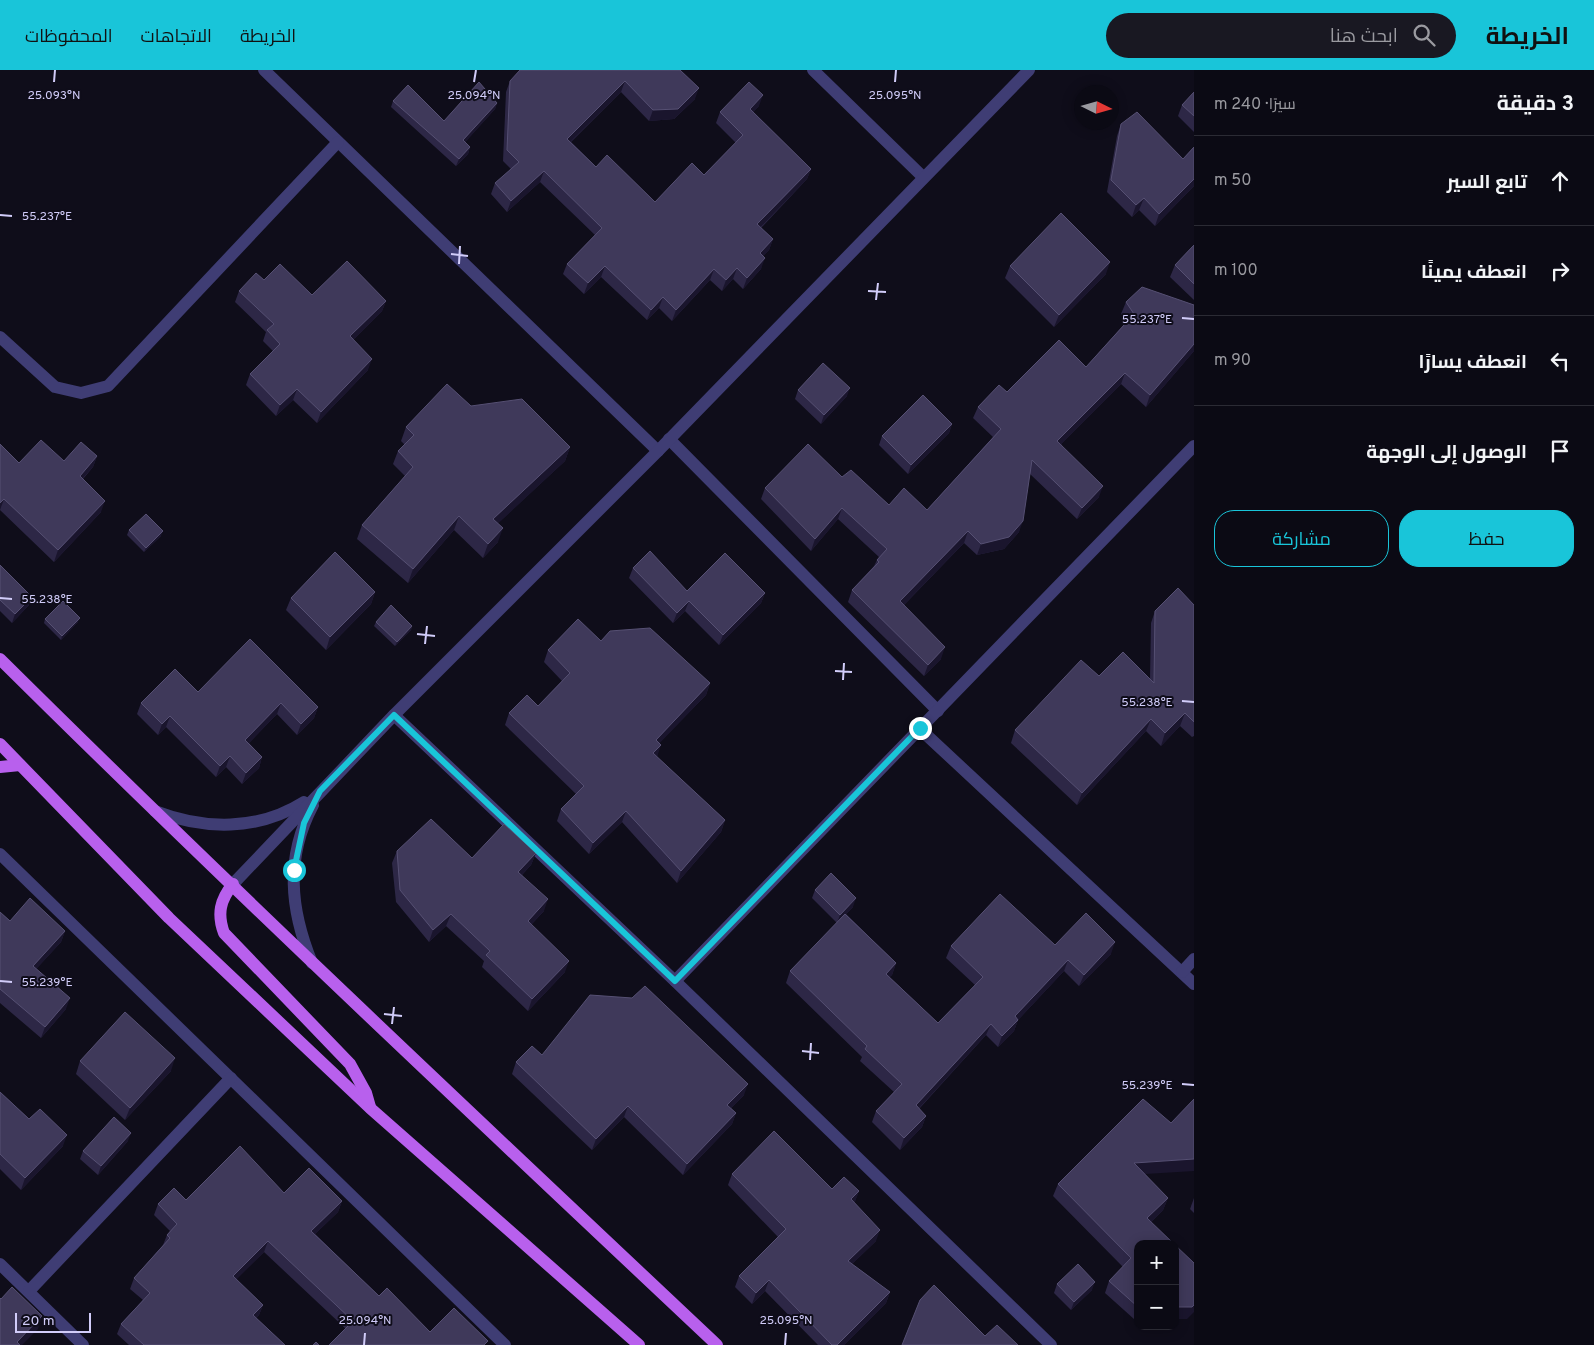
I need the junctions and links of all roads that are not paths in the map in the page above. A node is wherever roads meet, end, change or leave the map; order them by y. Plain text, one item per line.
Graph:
1 (264, 70) edge
2 (813, 70) edge
3 (1029, 70) edge
4 (338, 142) junction
5 (923, 177) junction
6 (0, 336) edge
7 (669, 439) junction
8 (1194, 446) edge
9 (658, 451) junction
10 (0, 659) edge
11 (938, 710) junction
12 (394, 715) junction
13 (920, 728) junction
14 (0, 744) edge
15 (20, 765) junction
16 (0, 767) edge
17 (320, 791) junction
18 (152, 810) junction
19 (0, 854) edge
20 (233, 884) junction
21 (1194, 959) edge
22 (313, 965) junction
23 (1182, 972) junction
24 (675, 981) junction
25 (1194, 984) edge
26 (231, 1078) junction
27 (370, 1108) junction
28 (0, 1264) edge
29 (29, 1291) junction
30 (83, 1345) edge
31 (505, 1345) edge
32 (639, 1345) edge
33 (717, 1345) edge
34 (1051, 1345) edge

1 - 4 street
2 - 5 street
3 - 5 street
4 - 6 street
4 - 9 street
5 - 7 street
7 - 9 street
7 - 11 street
8 - 11 street
9 - 12 street
10 - 18 main road
11 - 13 street
12 - 17 street
12 - 24 street
13 - 23 street
13 - 24 street
14 - 15 main road
15 - 16 main road
15 - 27 main road
17 - 18 street
17 - 20 street
17 - 22 street
18 - 20 main road
19 - 26 street
20 - 22 main road
20 - 27 main road
21 - 23 street
22 - 33 main road
23 - 25 street
24 - 34 street
26 - 29 street
26 - 31 street
27 - 32 main road
28 - 29 street
29 - 30 street

